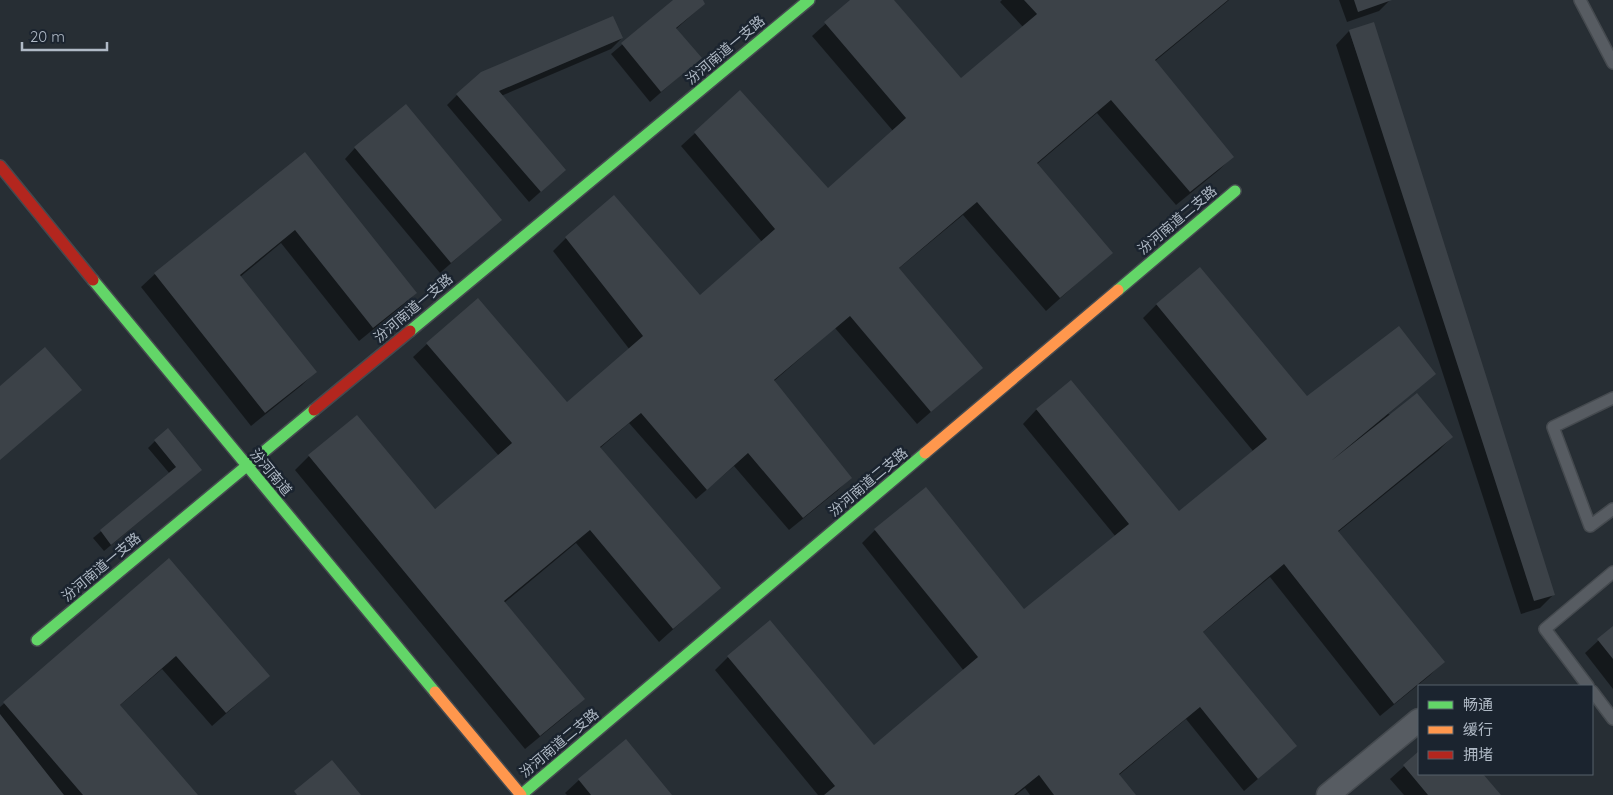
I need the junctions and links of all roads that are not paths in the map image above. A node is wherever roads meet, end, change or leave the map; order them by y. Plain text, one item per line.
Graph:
1 (809, 0) edge
2 (1580, 0) edge
3 (1613, 63) edge
4 (0, 166) edge
5 (1235, 191) dead end
6 (1613, 398) edge
7 (246, 466) junction
8 (1613, 510) edge
9 (1613, 572) edge
10 (37, 640) dead end
11 (1587, 685) edge
12 (1593, 692) edge
13 (1613, 719) edge
14 (1418, 721) edge
15 (521, 795) edge
16 (1328, 795) edge

1 - 7 street, 汾河南道一支路
2 - 3 lane
4 - 7 street, 汾河南道
5 - 15 street, 汾河南道二支路
6 - 8 lane
7 - 10 street, 汾河南道一支路
7 - 15 street, 汾河南道
9 - 11 lane
12 - 13 lane
14 - 16 street

